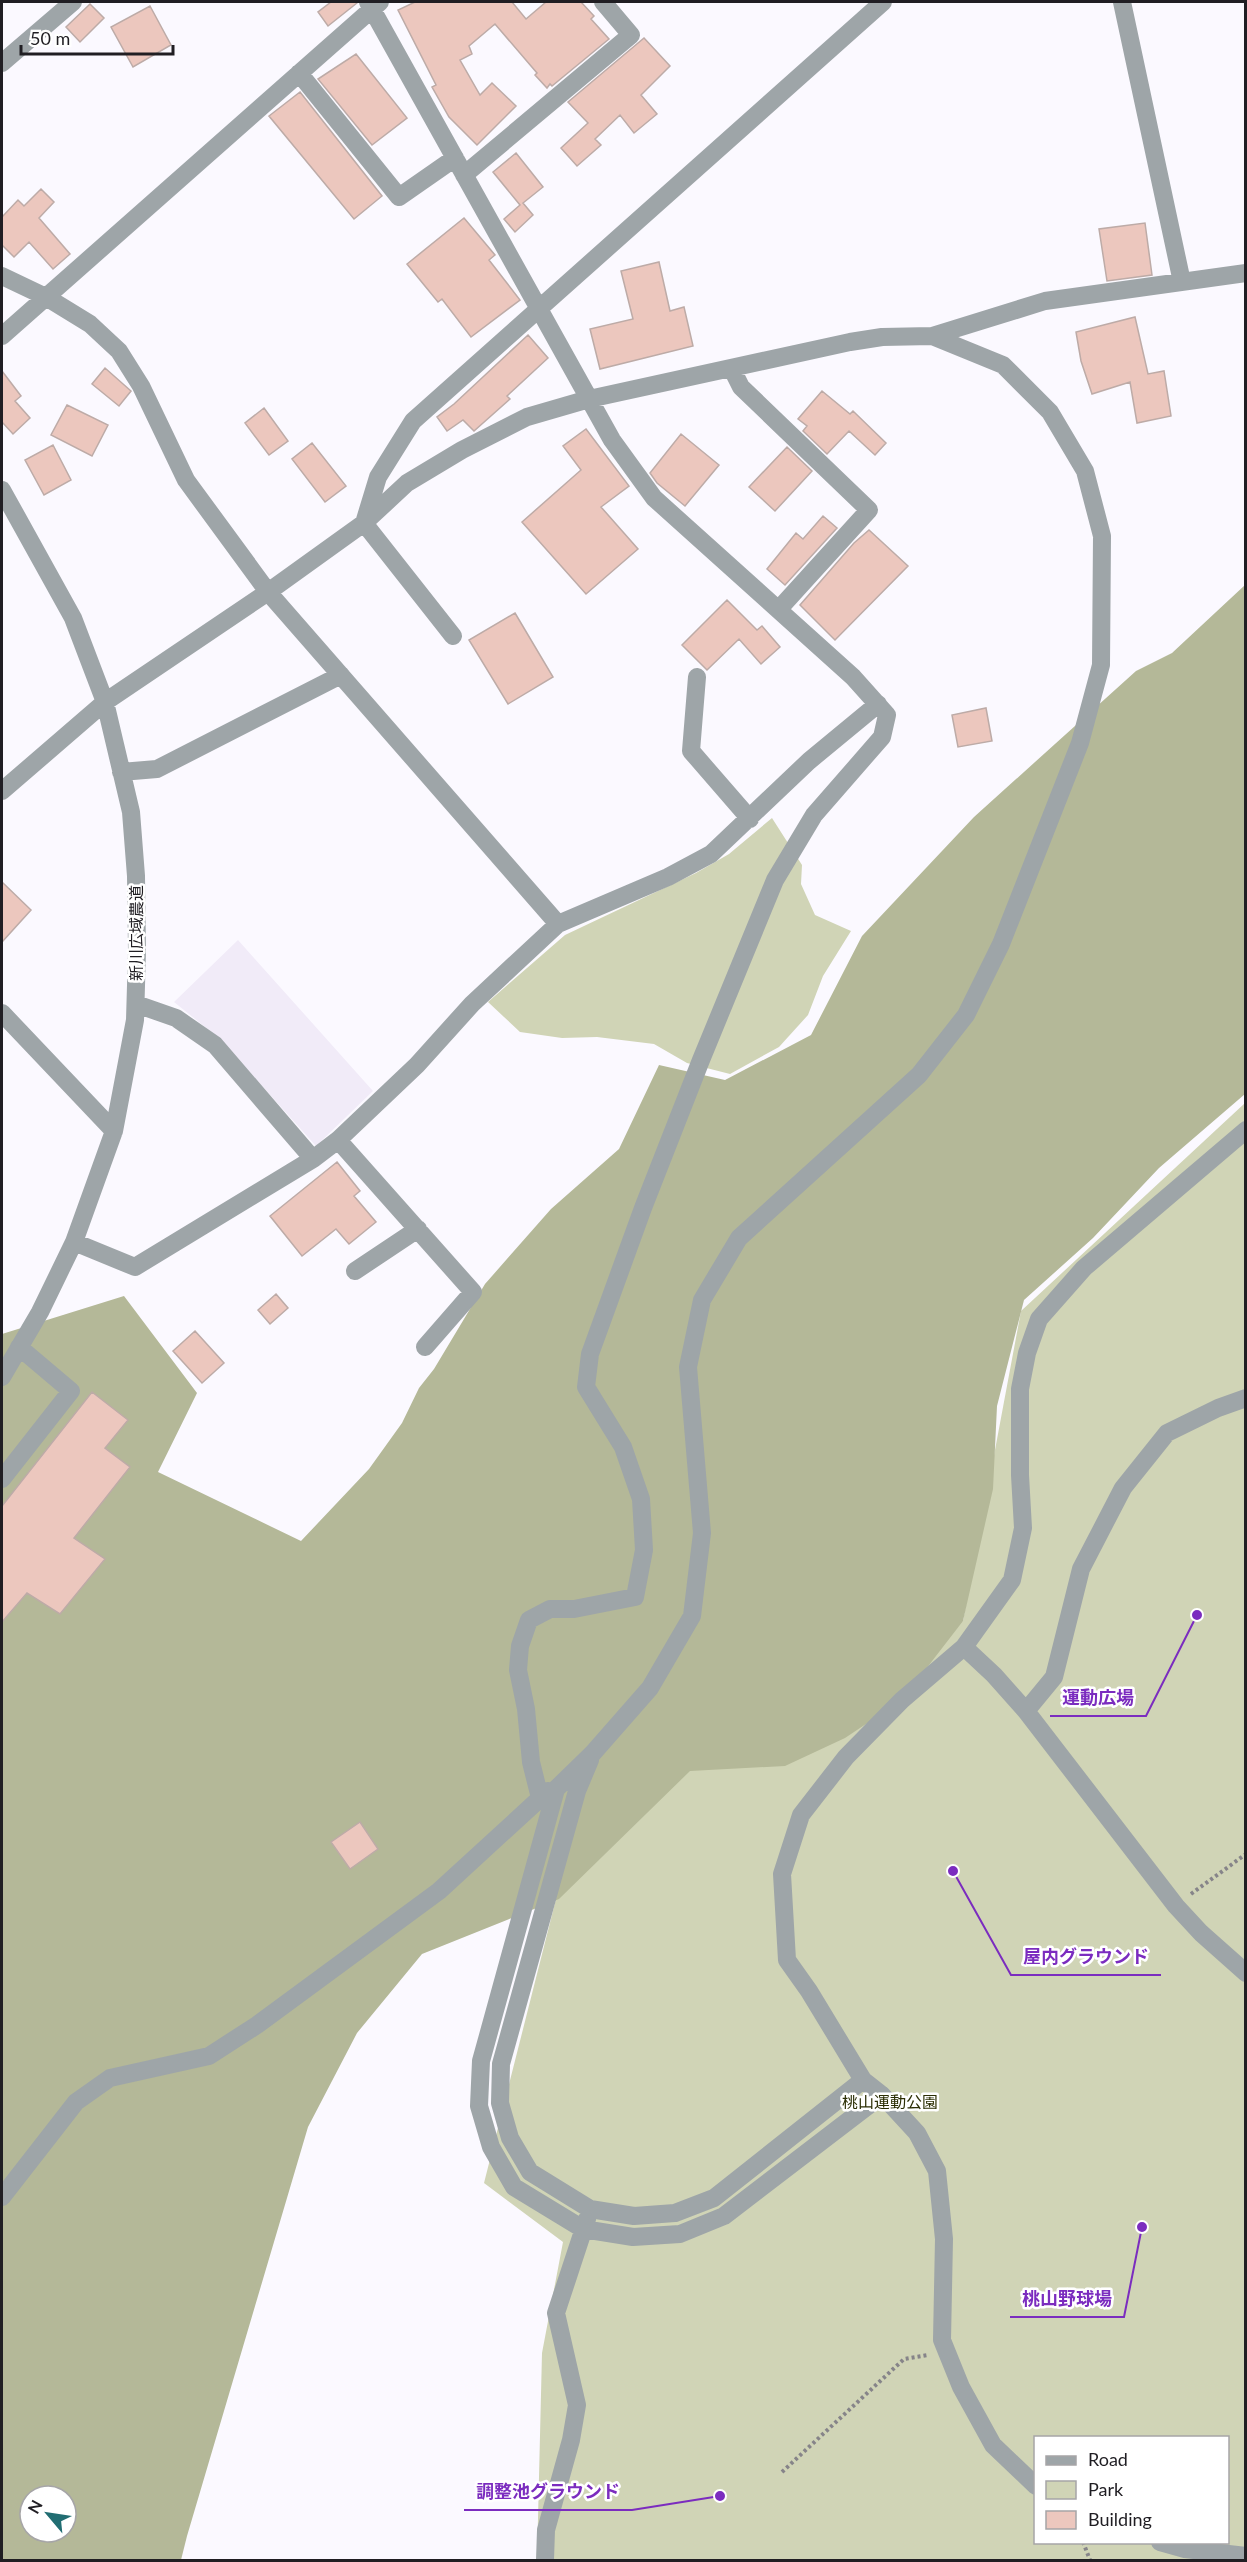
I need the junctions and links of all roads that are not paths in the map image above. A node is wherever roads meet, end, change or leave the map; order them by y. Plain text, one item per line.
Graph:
1 (73, 2) edge
2 (603, 2) edge
3 (883, 2) edge
4 (1122, 2) edge
5 (374, 4) edge
6 (2, 63) edge
7 (299, 73) junction
8 (455, 158) junction
9 (464, 175) junction
10 (1245, 273) edge
11 (2, 276) edge
12 (1182, 282) junction
13 (46, 297) junction
14 (539, 311) junction
15 (2, 336) edge
16 (932, 336) junction
17 (732, 369) junction
18 (589, 399) junction
19 (2, 490) edge
20 (364, 523) junction
21 (268, 592) junction
22 (779, 609) junction
23 (453, 636) dead end
24 (341, 675) junction
25 (697, 677) dead end
26 (105, 702) junction
27 (879, 704) junction
28 (121, 772) junction
29 (2, 791) edge
30 (750, 819) junction
31 (558, 924) junction
32 (136, 1004) junction
33 (2, 1013) edge
34 (1245, 1130) edge
35 (114, 1131) junction
36 (338, 1140) junction
37 (313, 1158) junction
38 (418, 1229) junction
39 (74, 1242) junction
40 (355, 1271) dead end
41 (19, 1347) junction
42 (425, 1347) dead end
43 (2, 1377) edge
44 (1245, 1398) edge
45 (2, 1479) edge
46 (964, 1647) junction
47 (1026, 1711) junction
48 (592, 1753) junction
49 (540, 1798) junction
50 (1245, 1973) edge
51 (864, 2080) junction
52 (882, 2095) junction
53 (2, 2197) edge
54 (590, 2209) junction
55 (583, 2229) junction
56 (1034, 2485) edge
57 (1167, 2544) edge
58 (1245, 2556) edge
59 (545, 2560) edge

1 - 6 street
2 - 9 street
3 - 14 street
4 - 12 street
5 - 7 street
5 - 8 street
7 - 8 street
7 - 13 street
8 - 9 street
9 - 14 street
10 - 12 street
11 - 13 street
12 - 16 street
13 - 15 street
13 - 21 street
14 - 18 street
14 - 20 street
16 - 17 street
16 - 48 street
17 - 18 street
17 - 22 street
18 - 20 street
18 - 22 street
19 - 26 street, 新川広域農道
20 - 21 street
20 - 23 street
21 - 24 street
21 - 26 street
22 - 27 street
24 - 28 street
24 - 31 street
25 - 30 street
26 - 28 street, 新川広域農道
26 - 29 street
27 - 30 street
27 - 49 street
28 - 32 street, 新川広域農道
30 - 31 street
31 - 36 street
32 - 35 street, 新川広域農道
32 - 37 street
33 - 35 street
34 - 46 street
35 - 39 street, 新川広域農道
36 - 37 street
36 - 38 street
37 - 39 street
38 - 40 street
38 - 42 street
39 - 41 street, 新川広域農道
41 - 43 street, 新川広域農道
41 - 45 street
44 - 47 street
46 - 47 street
46 - 51 street
47 - 50 street
48 - 49 street
48 - 54 street
48 - 55 street
49 - 53 street
51 - 52 street
51 - 54 street
52 - 55 street
52 - 56 street
54 - 55 street
55 - 59 street
57 - 58 street

